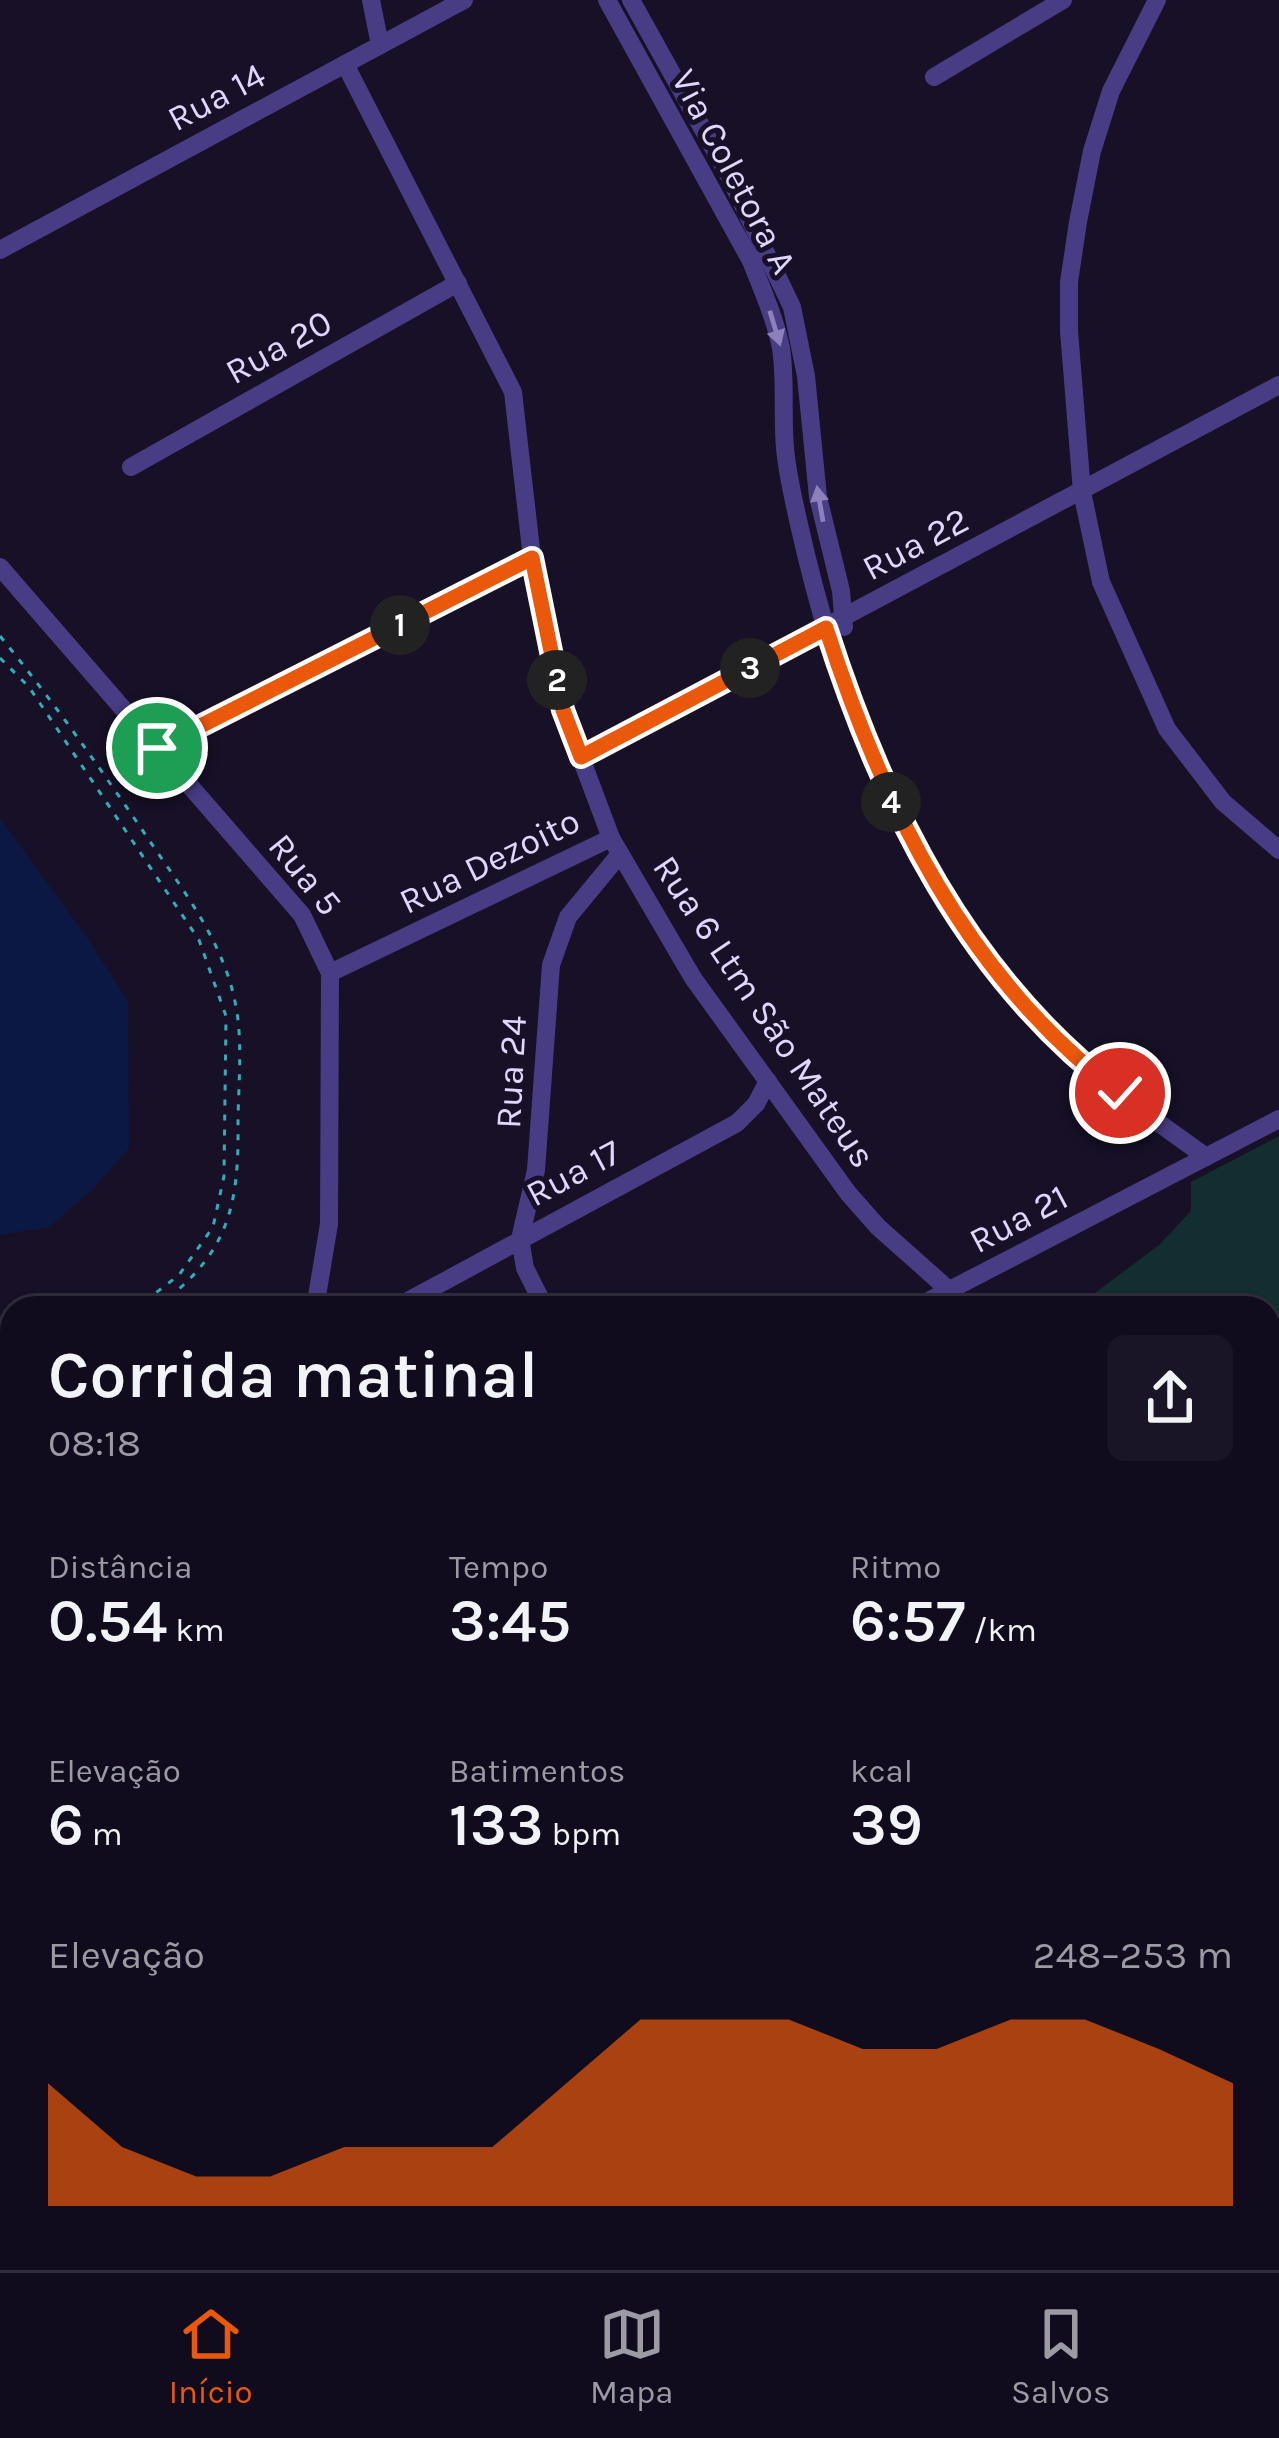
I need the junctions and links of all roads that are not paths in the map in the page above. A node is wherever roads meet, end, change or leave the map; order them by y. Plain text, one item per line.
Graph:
1 (371, 0) edge
2 (464, 0) edge
3 (607, 0) edge
4 (631, 0) edge
5 (1063, 0) edge
6 (1157, 0) edge
7 (380, 45) junction
8 (346, 64) junction
9 (934, 77) dead end
10 (0, 250) edge
11 (458, 284) junction
12 (1279, 385) edge
13 (130, 467) dead end
14 (1082, 492) junction
15 (532, 558) junction
16 (0, 567) edge
17 (845, 618) junction
18 (826, 628) junction
19 (837, 662) junction
20 (157, 748) junction
21 (581, 757) junction
22 (615, 846) junction
23 (1279, 850) edge
24 (330, 973) junction
25 (767, 1081) junction
26 (1279, 1119) edge
27 (1206, 1157) junction
28 (520, 1238) junction
29 (950, 1291) junction
30 (317, 1296) edge
31 (416, 1296) edge
32 (539, 1296) edge
33 (940, 1296) edge

1 - 7 street
2 - 7 street, Rua 14
3 -> 18 street, Via Coletora A
17 -> 4 street, Via Coletora A
5 - 9 street
6 - 14 street
7 - 8 street, Rua 14
8 - 10 street, Rua 14
8 - 11 street, Rua 6 Ltm São Mateus
11 - 13 street, Rua 20
11 - 15 street, Rua 6 Ltm São Mateus
12 - 14 street, Rua 22
14 - 17 street, Rua 22
14 - 23 street
15 - 20 street
15 - 21 street, Rua 6 Ltm São Mateus
16 - 20 street, Rua 5
17 - 18 street, Rua 22
17 - 19 street, Via Coletora A
18 - 19 street, Via Coletora A
18 - 21 street, Rua 22
19 - 27 street, Via Coletora A
20 - 24 street, Rua 5
21 - 22 street, Rua 6 Ltm São Mateus
22 - 24 street, Rua Dezoito
22 - 25 street, Rua 6 Ltm São Mateus
22 - 28 street, Rua 24
24 - 30 street, Rua 5
25 - 28 street, Rua 17
25 - 29 street, Rua 6 Ltm São Mateus
26 - 27 street, Rua 21
27 - 29 street, Rua 21
28 - 31 street, Rua 17
28 - 32 street
29 - 33 street, Rua 21

